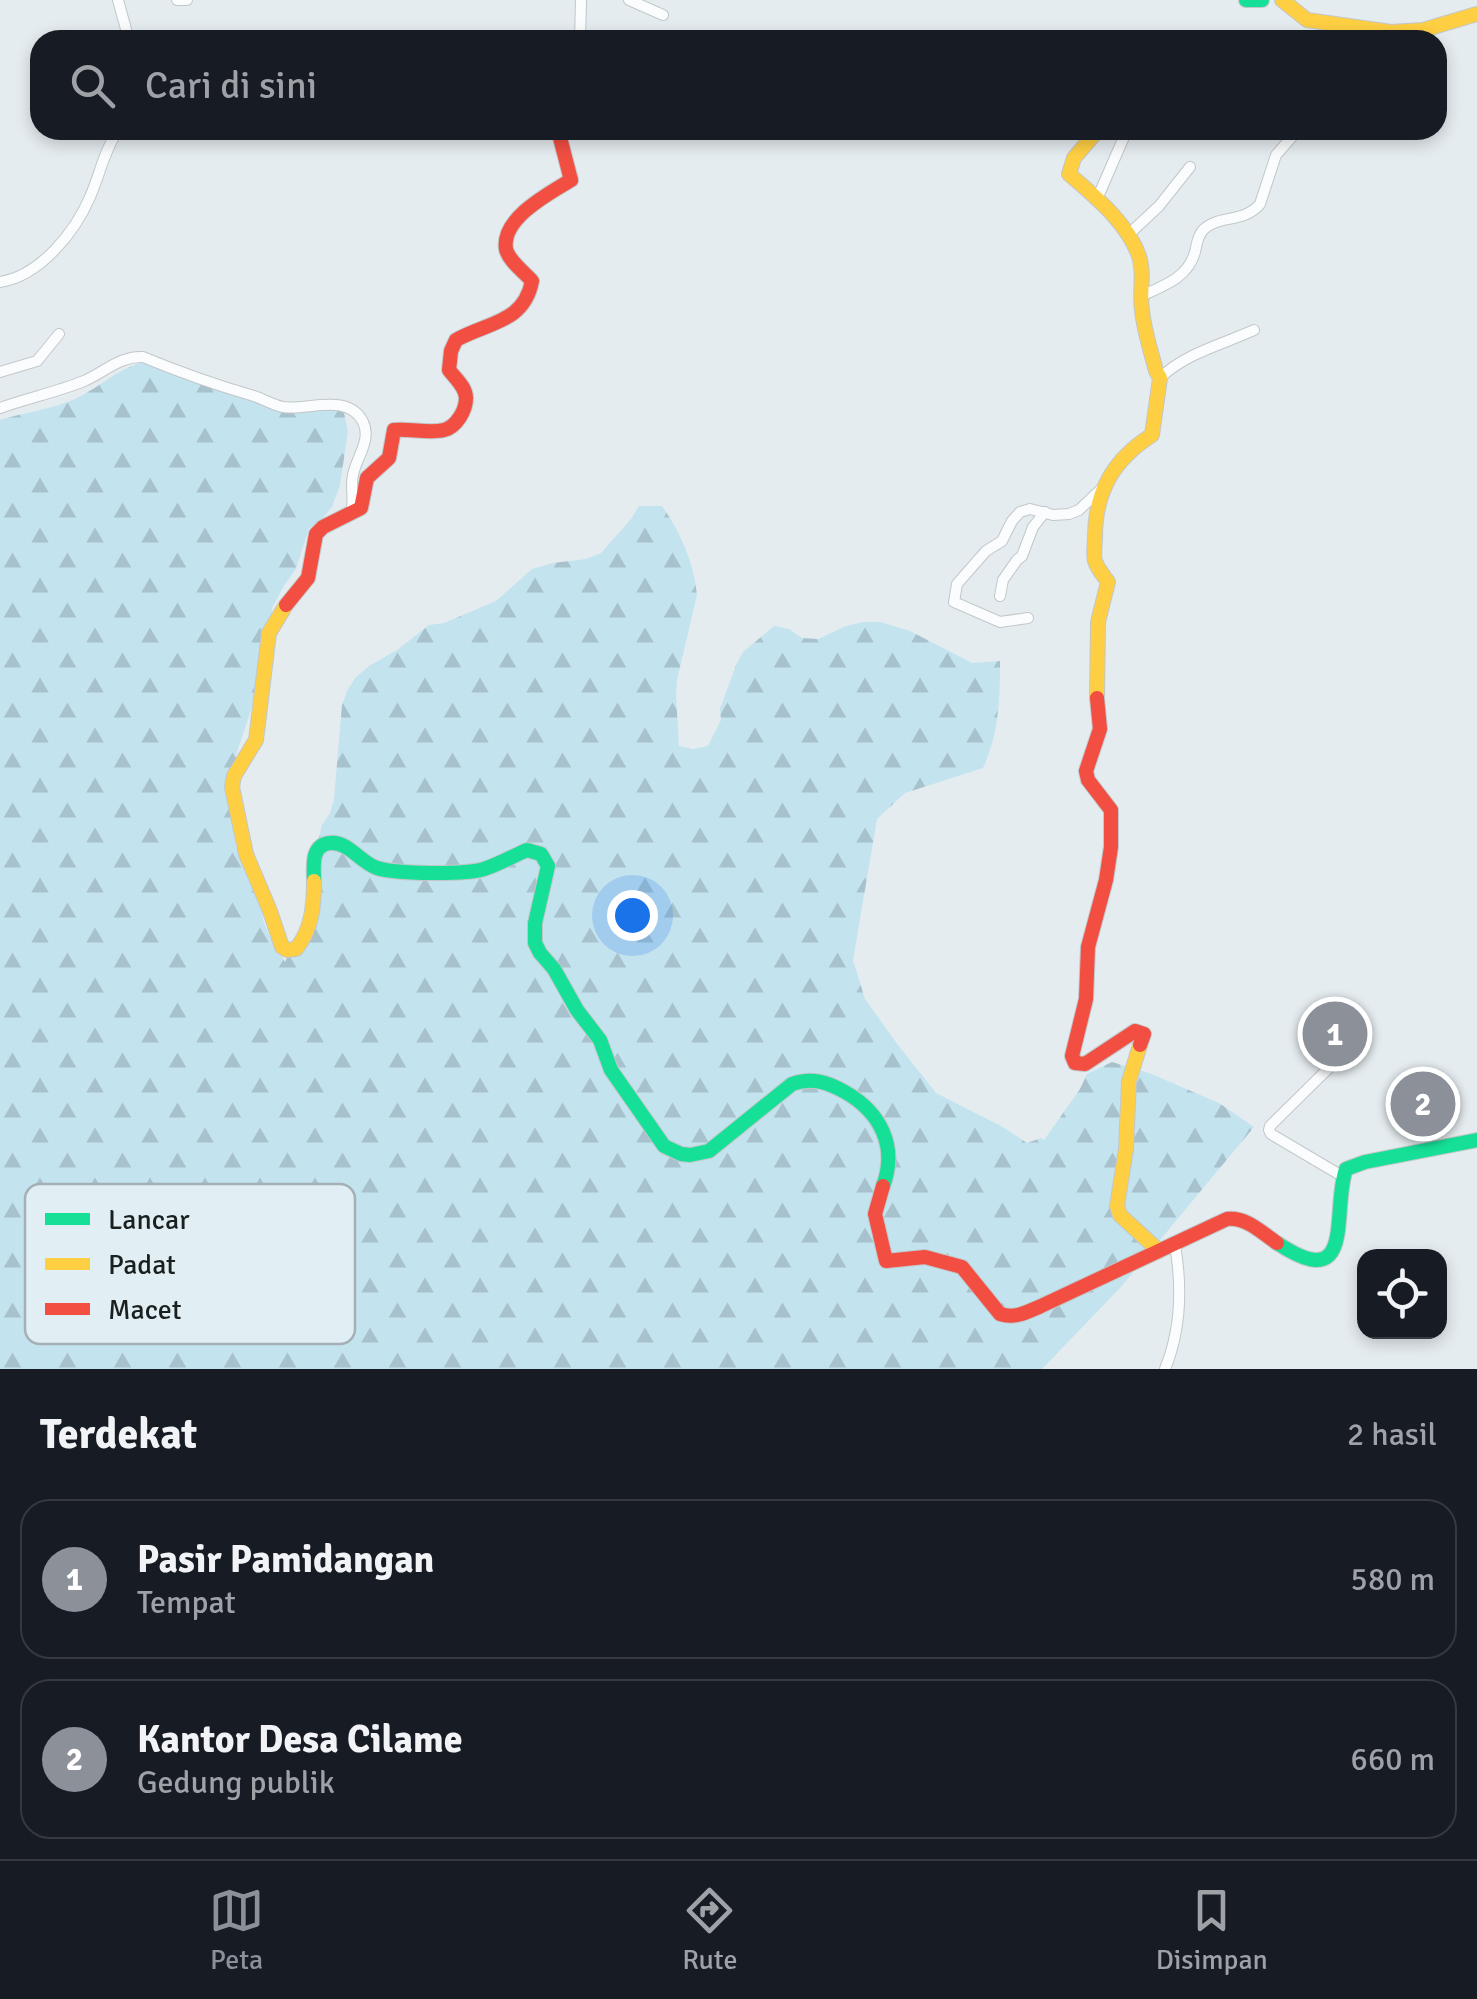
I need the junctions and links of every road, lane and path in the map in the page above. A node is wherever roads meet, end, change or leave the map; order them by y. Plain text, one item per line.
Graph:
1 (118, 0) edge
2 (177, 0) edge
3 (187, 0) edge
4 (581, 0) edge
5 (629, 0) edge
6 (1246, 0) edge
7 (1262, 0) edge
8 (1282, 0) edge
9 (1477, 14) edge
10 (663, 15) dead end
11 (126, 30) edge
12 (580, 30) edge
13 (1377, 30) edge
14 (1422, 30) edge
15 (113, 140) edge
16 (561, 140) edge
17 (1089, 140) edge
18 (1123, 140) edge
19 (1289, 140) edge
20 (1190, 167) dead end
21 (1098, 200) junction
22 (1128, 235) junction
23 (0, 282) edge
24 (1141, 296) junction
25 (1254, 330) dead end
26 (59, 334) dead end
27 (0, 372) edge
28 (1160, 378) junction
29 (0, 408) edge
30 (1104, 486) junction
31 (1045, 512) junction
32 (351, 514) junction
33 (1000, 596) dead end
34 (1028, 618) dead end
35 (1341, 1056) dead end
36 (1477, 1140) edge
37 (1342, 1176) junction
38 (1175, 1245) junction
39 (1159, 1252) junction
40 (1165, 1369) edge

1 - 11 street
2 - 3 street
4 - 12 street
5 - 10 street
6 - 7 street
8 - 13 street
9 - 14 street
15 - 23 street
16 - 32 street
17 - 21 street
18 - 21 street
19 - 24 street
20 - 22 street
21 - 22 street
22 - 24 street
24 - 28 street
25 - 28 street
26 - 27 street
28 - 30 street
29 - 32 street
30 - 31 street
30 - 39 street
31 - 33 street
31 - 34 street
32 - 39 street
35 - 37 street
36 - 37 street
37 - 38 street
38 - 39 street
38 - 40 street

